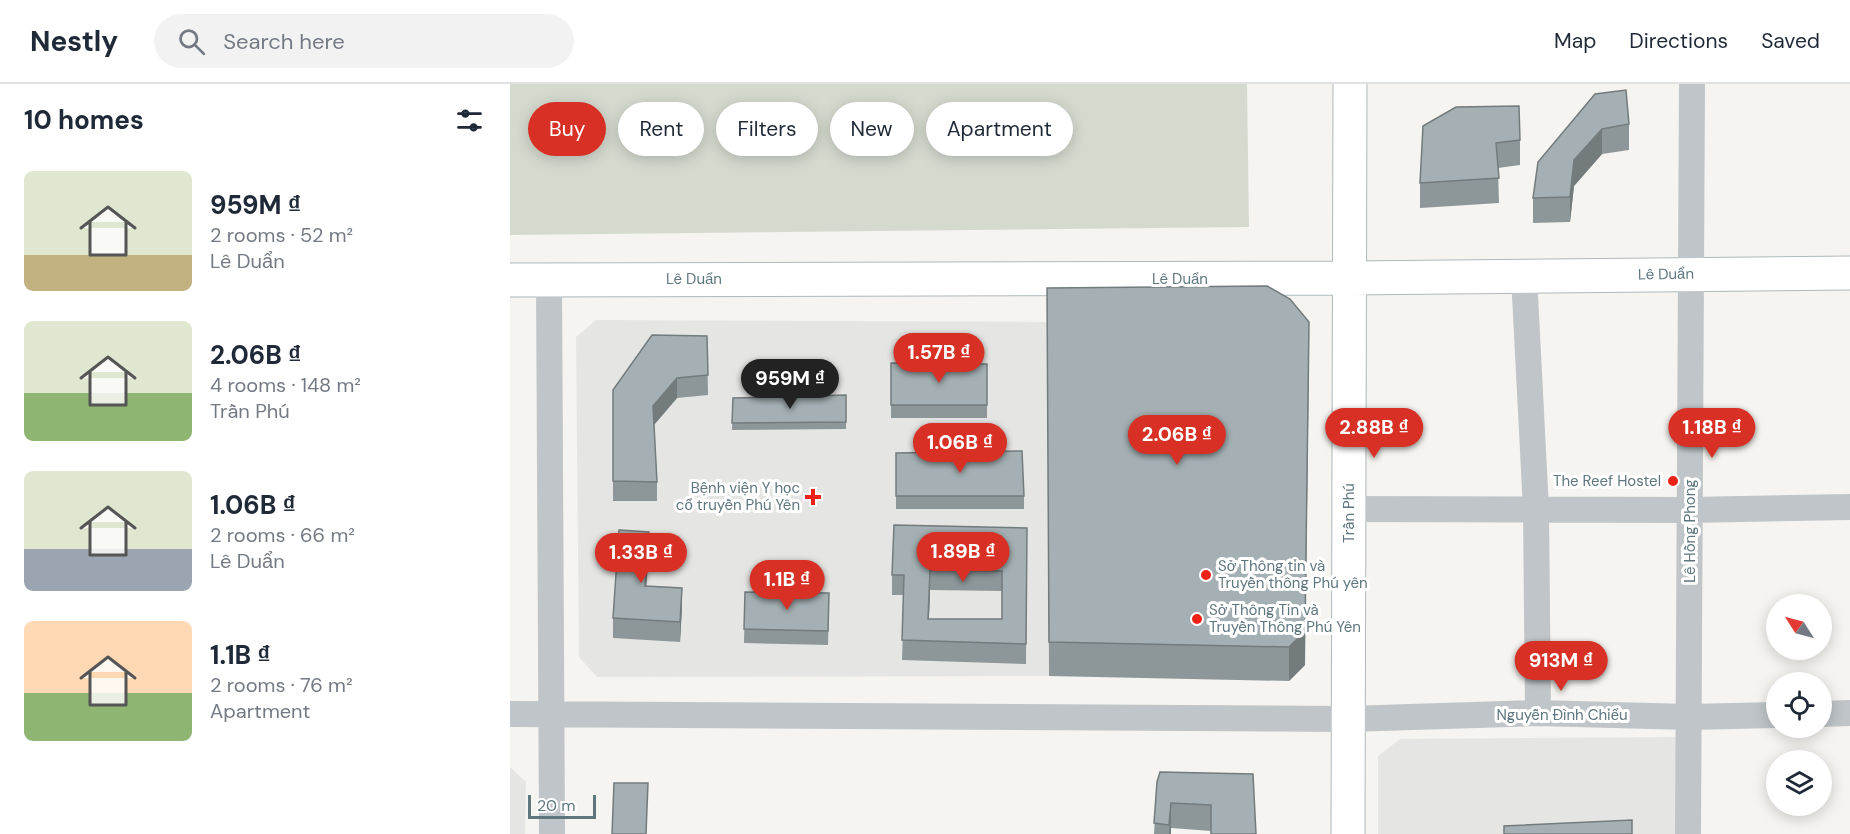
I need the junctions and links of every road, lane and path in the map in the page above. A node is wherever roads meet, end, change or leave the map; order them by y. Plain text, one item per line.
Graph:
1 (1350, 84) edge
2 (1692, 84) edge
3 (1691, 273) junction
4 (1850, 273) edge
5 (1524, 276) junction
6 (1349, 278) junction
7 (510, 280) edge
8 (549, 280) junction
9 (1850, 507) edge
10 (1349, 509) junction
11 (1536, 509) junction
12 (1690, 510) junction
13 (1538, 713) junction
14 (1850, 713) edge
15 (510, 714) edge
16 (552, 714) junction
17 (1832, 714) edge
18 (1766, 715) edge
19 (1689, 717) junction
20 (1348, 719) junction
21 (552, 834) edge
22 (1348, 834) edge
23 (1688, 834) edge

1 - 6 street, Trần Phú
2 - 3 street, Lê Hồng Phong
3 - 4 street, Lê Duẩn
3 - 5 street, Lê Duẩn
3 - 12 street, Lê Hồng Phong
5 - 6 street, Lê Duẩn
5 - 11 street
6 - 8 street, Lê Duẩn
6 - 10 street, Trần Phú
7 - 8 street, Lê Duẩn
8 - 16 street
9 - 12 street
10 - 11 street
10 - 20 street, Trần Phú
11 - 12 street
11 - 13 street
12 - 19 street, Lê Hồng Phong
13 - 19 street, Nguyễn Đình Chiểu
13 - 20 street, Nguyễn Đình Chiểu
14 - 17 street
15 - 16 street, Nguyễn Đình Chiểu
16 - 20 street, Nguyễn Đình Chiểu
16 - 21 street
18 - 19 street, Nguyễn Đình Chiểu
19 - 23 street, Lê Hồng Phong
20 - 22 street, Trần Phú

